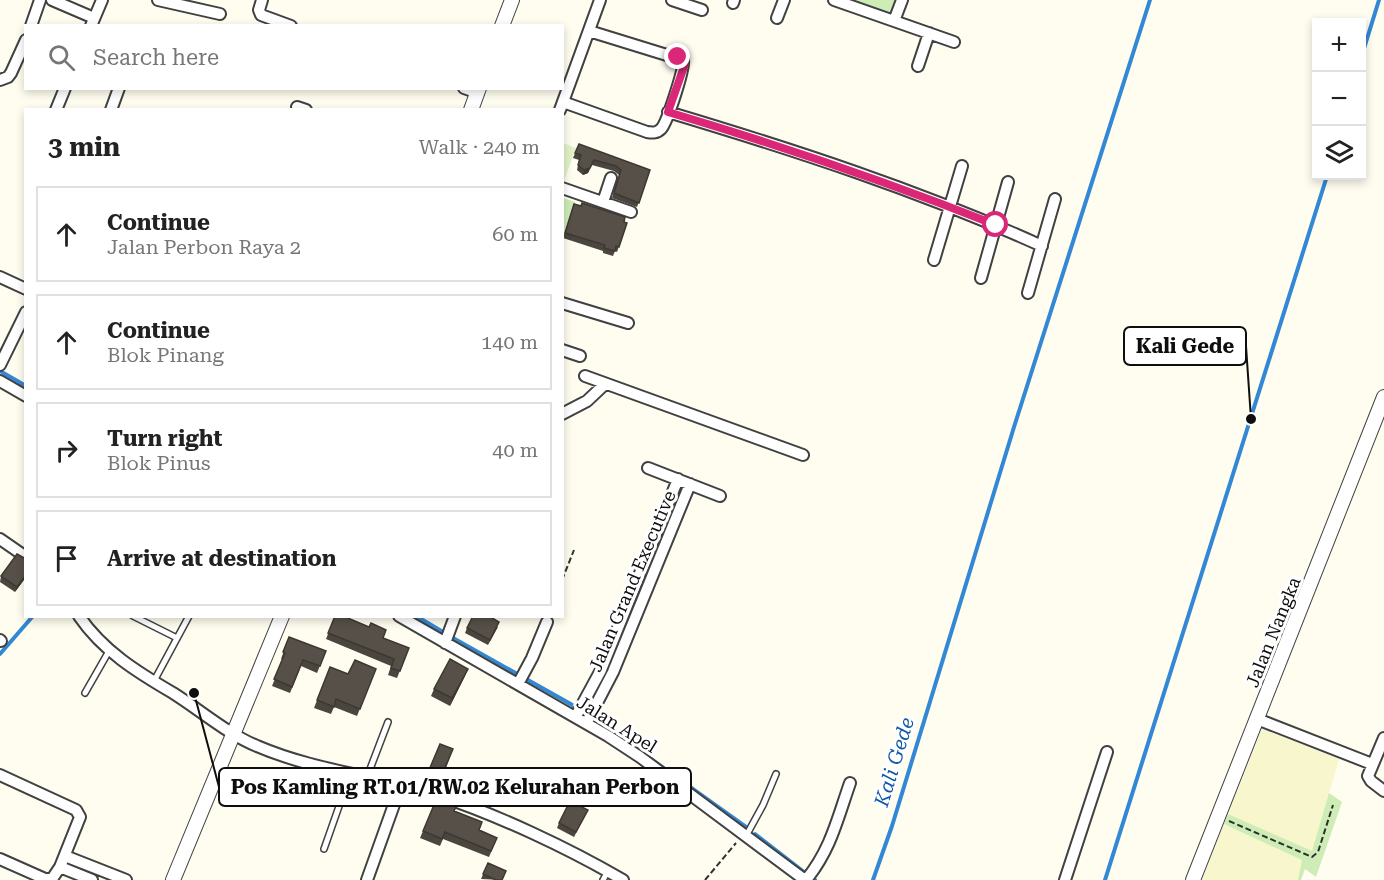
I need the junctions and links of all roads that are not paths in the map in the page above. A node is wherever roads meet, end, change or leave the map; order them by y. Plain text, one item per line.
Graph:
1 (40, 0) edge
2 (52, 0) edge
3 (102, 0) edge
4 (158, 0) edge
5 (262, 0) edge
6 (512, 0) edge
7 (600, 0) edge
8 (672, 0) edge
9 (784, 0) edge
10 (834, 0) edge
11 (902, 0) edge
12 (702, 10) dead end
13 (220, 14) dead end
14 (777, 18) dead end
15 (894, 21) junction
16 (93, 23) edge
17 (32, 24) edge
18 (286, 24) edge
19 (503, 24) edge
20 (589, 31) junction
21 (929, 33) junction
22 (954, 42) dead end
23 (24, 44) edge
24 (918, 66) dead end
25 (568, 72) edge
26 (0, 80) edge
27 (64, 90) edge
28 (118, 90) edge
29 (474, 90) edge
30 (562, 106) edge
31 (57, 108) edge
32 (112, 108) edge
33 (471, 108) edge
34 (668, 112) junction
35 (962, 166) dead end
36 (611, 178) dead end
37 (1008, 182) dead end
38 (564, 189) edge
39 (1055, 199) dead end
40 (603, 202) junction
41 (950, 207) junction
42 (631, 212) dead end
43 (996, 225) junction
44 (1042, 246) junction
45 (934, 260) dead end
46 (0, 277) edge
47 (981, 278) dead end
48 (24, 288) edge
49 (1028, 293) dead end
50 (564, 304) edge
51 (24, 316) edge
52 (628, 323) dead end
53 (564, 351) edge
54 (580, 356) dead end
55 (0, 365) edge
56 (585, 376) dead end
57 (605, 384) junction
58 (2, 388) edge
59 (24, 395) edge
60 (1384, 397) edge
61 (564, 413) edge
62 (803, 455) dead end
63 (648, 468) dead end
64 (678, 479) junction
65 (690, 484) junction
66 (720, 496) dead end
67 (0, 539) edge
68 (24, 556) edge
69 (638, 578) junction
70 (650, 583) junction
71 (633, 592) junction
72 (644, 597) junction
73 (81, 618) edge
74 (137, 618) edge
75 (188, 618) edge
76 (281, 618) edge
77 (402, 618) edge
78 (454, 618) edge
79 (547, 622) dead end
80 (177, 638) junction
81 (445, 643) junction
82 (109, 651) junction
83 (521, 679) junction
84 (154, 682) junction
85 (85, 693) dead end
86 (587, 697) junction
87 (598, 702) junction
88 (576, 716) junction
89 (1257, 719) junction
90 (388, 722) dead end
91 (587, 722) junction
92 (234, 734) junction
93 (1384, 738) edge
94 (1107, 752) dead end
95 (1372, 764) junction
96 (776, 774) dead end
97 (0, 775) edge
98 (350, 775) junction
99 (367, 778) junction
100 (850, 783) dead end
101 (401, 786) junction
102 (1384, 791) edge
103 (745, 835) junction
104 (324, 849) dead end
105 (65, 856) junction
106 (0, 859) edge
107 (60, 867) junction
108 (605, 876) edge
109 (92, 880) edge
110 (126, 880) edge
111 (173, 880) edge
112 (367, 880) edge
113 (623, 880) edge
114 (805, 880) edge
115 (1065, 880) edge
116 (1193, 880) edge

1 - 17 street
2 - 16 street
3 - 16 street
4 - 13 street
5 - 18 street
6 - 19 street
7 - 20 street
8 - 12 street
9 - 14 street
10 - 15 street
11 - 15 street
15 - 21 street
20 - 25 street
20 - 34 street
21 - 22 street
21 - 24 street
23 - 26 street
25 - 30 street
27 - 31 street
28 - 32 street
29 - 33 street
30 - 34 street
34 - 41 street
35 - 41 street
36 - 40 street
37 - 43 street
38 - 40 street
39 - 44 street
40 - 42 street
41 - 43 street
41 - 45 street
43 - 44 street
43 - 47 street
44 - 49 street
46 - 48 street
50 - 52 street
51 - 55 street
53 - 54 street
56 - 57 street
57 - 61 street
57 - 62 street
58 - 59 street
60 - 89 street, Jalan Nangka
63 - 64 street, Jalan Grand Executive
64 - 65 street, Jalan Grand Executive
64 - 69 street, Jalan Grand Executive
65 - 66 street, Jalan Grand Executive
65 - 70 street, Jalan Grand Executive
67 - 68 street
69 - 70 street
69 - 71 street, Jalan Grand Executive
70 - 72 street, Jalan Grand Executive
71 - 72 street
71 - 86 street, Jalan Grand Executive
72 - 87 street, Jalan Grand Executive
73 - 82 street
74 - 80 lane
75 - 80 lane
76 - 92 street
77 - 81 street, Jalan Apel
78 - 81 street
79 - 83 street
80 - 84 lane
81 - 83 street, Jalan Apel
82 - 84 street
82 - 85 lane
83 - 88 street, Jalan Apel
84 - 92 street
86 - 87 street
86 - 88 street, Jalan Grand Executive
87 - 91 street, Jalan Grand Executive
88 - 91 street, Jalan Apel
89 - 95 street
89 - 116 street, Jalan Nangka
90 - 99 lane
91 - 103 street, Jalan Apel
92 - 98 street
92 - 111 street
93 - 95 street
94 - 115 street
95 - 102 street
96 - 103 lane
97 - 105 street
98 - 99 street
98 - 104 lane
99 - 101 street
100 - 114 street
101 - 108 street
101 - 112 street
103 - 114 street, Jalan Apel
105 - 107 street
105 - 110 street
106 - 107 street
107 - 109 street
108 - 113 street

